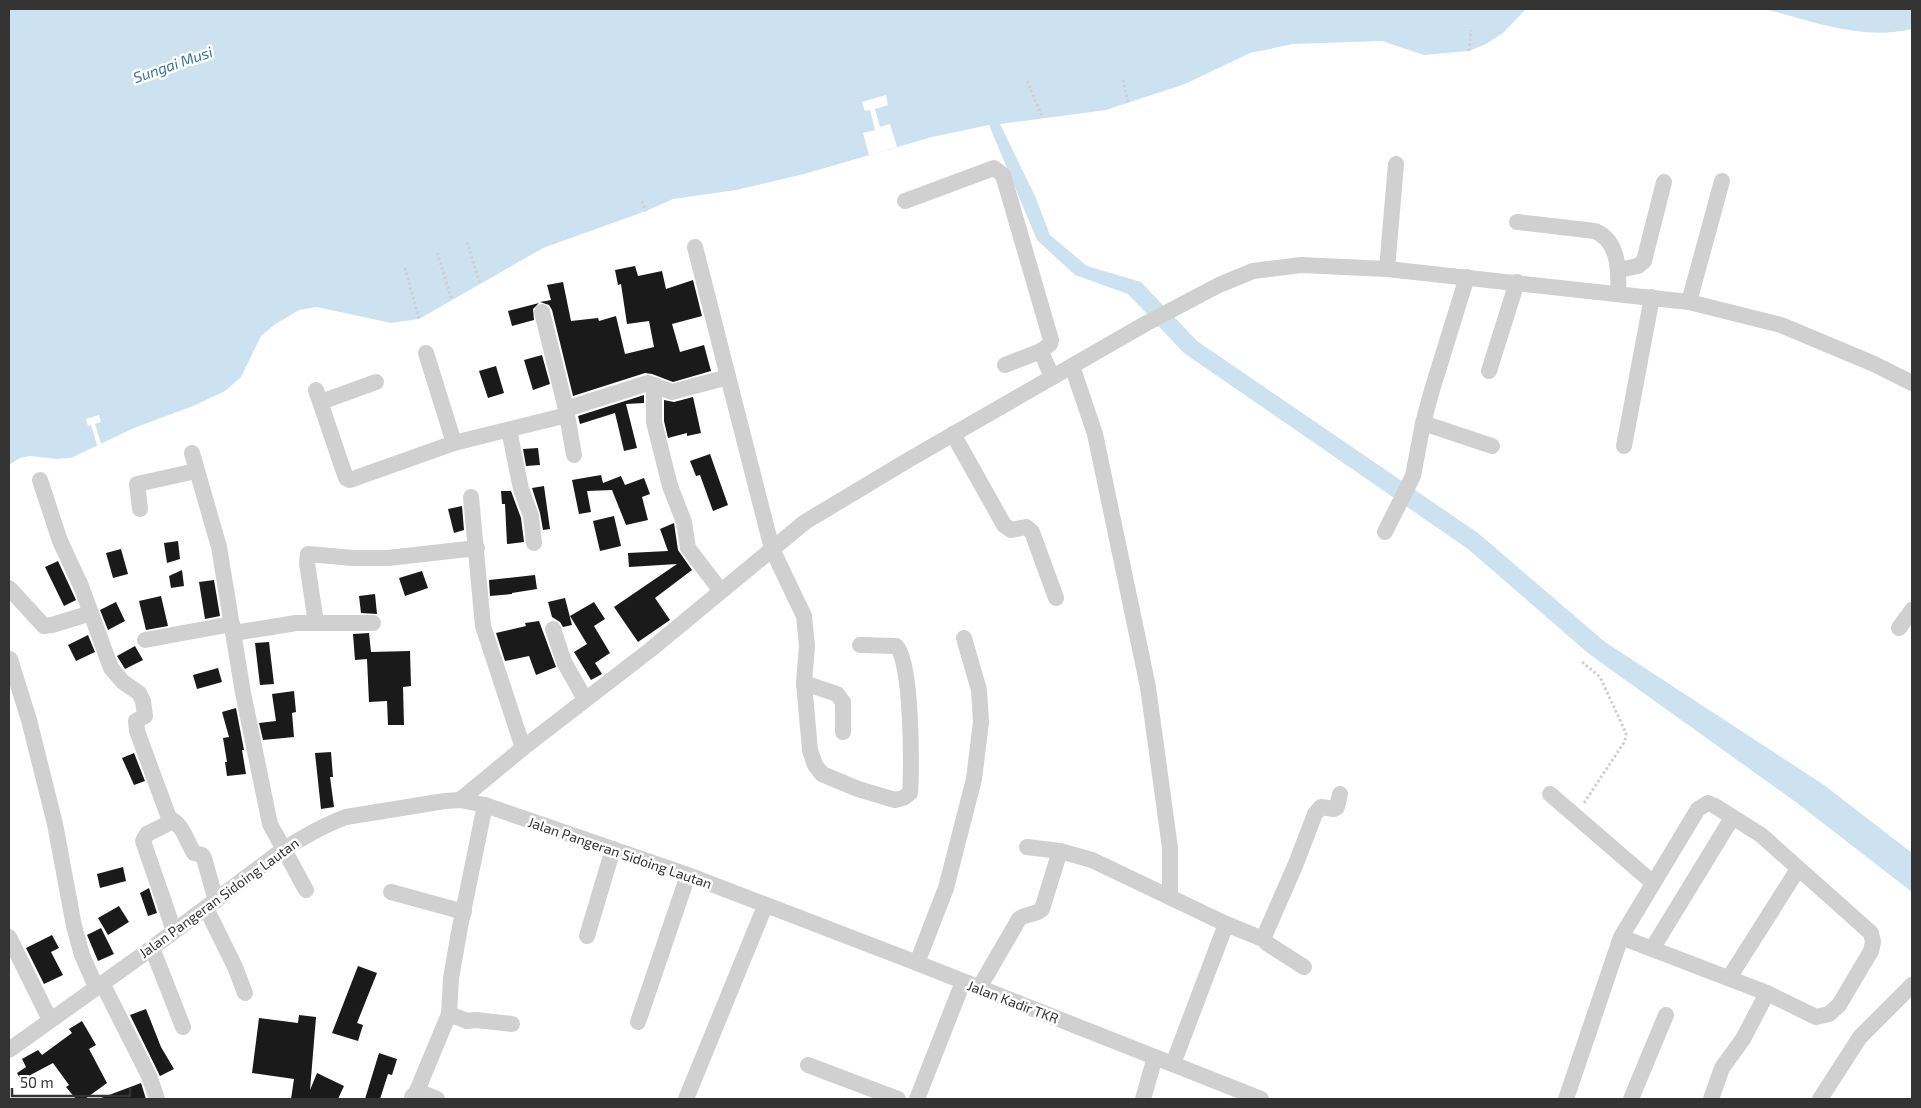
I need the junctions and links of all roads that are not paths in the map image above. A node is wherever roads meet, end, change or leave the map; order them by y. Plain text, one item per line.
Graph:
1 (1396, 164) dead end
2 (1722, 181) dead end
3 (1664, 182) dead end
4 (905, 201) dead end
5 (1517, 222) dead end
6 (695, 247) dead end
7 (1387, 269) junction
8 (1619, 270) junction
9 (1467, 277) junction
10 (1517, 282) junction
11 (1618, 293) junction
12 (1652, 297) junction
13 (1689, 302) junction
14 (542, 312) dead end
15 (1041, 351) junction
16 (426, 353) dead end
17 (1005, 366) dead end
18 (1072, 366) junction
19 (1489, 371) dead end
20 (1054, 376) junction
21 (728, 377) junction
22 (376, 382) dead end
23 (1912, 382) edge
24 (654, 385) junction
25 (567, 412) junction
26 (1423, 423) junction
27 (509, 430) junction
28 (953, 434) junction
29 (454, 443) junction
30 (1492, 446) dead end
31 (1624, 446) dead end
32 (192, 453) dead end
33 (574, 455) dead end
34 (196, 471) junction
35 (40, 480) dead end
36 (471, 496) dead end
37 (140, 509) dead end
38 (1385, 532) dead end
39 (534, 543) dead end
40 (772, 549) junction
41 (477, 558) junction
42 (9, 588) edge
43 (721, 591) junction
44 (1056, 598) dead end
45 (1912, 610) edge
46 (91, 612) junction
47 (316, 623) junction
48 (373, 623) dead end
49 (233, 628) junction
50 (553, 628) dead end
51 (1899, 628) dead end
52 (964, 638) dead end
53 (145, 640) dead end
54 (860, 645) dead end
55 (10, 658) edge
56 (804, 683) junction
57 (584, 699) junction
58 (843, 732) dead end
59 (523, 748) junction
60 (1340, 794) dead end
61 (1550, 794) dead end
62 (460, 800) junction
63 (485, 805) junction
64 (170, 818) junction
65 (1732, 818) junction
66 (1027, 847) dead end
67 (284, 849) junction
68 (613, 849) junction
69 (1060, 851) junction
70 (1798, 869) junction
71 (688, 876) junction
72 (1652, 882) junction
73 (306, 890) dead end
74 (391, 892) dead end
75 (1170, 896) junction
76 (211, 904) junction
77 (765, 906) junction
78 (464, 912) junction
79 (1226, 924) junction
80 (174, 931) junction
81 (587, 936) dead end
82 (9, 937) edge
83 (1620, 937) junction
84 (1263, 939) junction
85 (152, 948) junction
86 (1652, 949) junction
87 (917, 963) junction
88 (1304, 967) dead end
89 (1729, 978) junction
90 (962, 982) junction
91 (99, 985) junction
92 (1912, 985) edge
93 (978, 988) junction
94 (1766, 992) junction
95 (246, 994) dead end
96 (448, 1014) junction
97 (1666, 1016) dead end
98 (50, 1020) junction
99 (638, 1022) dead end
100 (512, 1024) dead end
101 (183, 1027) dead end
102 (9, 1050) edge
103 (1155, 1057) junction
104 (1173, 1064) junction
105 (808, 1065) dead end
106 (414, 1095) edge
107 (157, 1099) edge
108 (437, 1099) edge
109 (686, 1099) edge
110 (898, 1099) edge
111 (917, 1099) edge
112 (1143, 1099) edge
113 (1261, 1099) edge
114 (1566, 1099) edge
115 (1630, 1099) edge
116 (1711, 1099) edge
117 (1820, 1099) edge

1 - 7 street
2 - 13 street
3 - 8 street
4 - 15 street
5 - 8 street
6 - 21 street
7 - 9 street
7 - 18 street
8 - 11 street
9 - 10 street
9 - 26 street
10 - 11 street
10 - 19 street
11 - 12 street
12 - 13 street
12 - 31 street
13 - 23 street
14 - 25 street
15 - 17 street
15 - 20 street
16 - 29 street
18 - 20 street
18 - 75 street
20 - 28 street
21 - 24 street
21 - 40 street
22 - 29 street
24 - 25 street
24 - 43 street
25 - 27 street
25 - 33 street
26 - 30 street
26 - 38 street
27 - 29 street
27 - 39 street
28 - 40 street
28 - 44 street
32 - 34 street
34 - 37 street
34 - 49 street
35 - 46 street
36 - 41 street
40 - 43 street
40 - 56 street
41 - 47 street
41 - 59 street
42 - 46 street
43 - 57 street
45 - 51 street
46 - 64 street
47 - 48 street
47 - 49 street
49 - 53 street
49 - 67 street
50 - 57 street
52 - 87 street
54 - 56 street
55 - 91 street
56 - 58 street
57 - 59 street
59 - 62 street
60 - 84 street
61 - 72 street
62 - 63 street, Jalan Pangeran Sidoing Lautan
62 - 67 street, Jalan Pangeran Sidoing Lautan
63 - 68 street, Jalan Pangeran Sidoing Lautan
63 - 78 street
64 - 76 street
64 - 80 street
65 - 70 street
65 - 72 street
65 - 86 street
66 - 69 street
67 - 73 street
67 - 76 street, Jalan Pangeran Sidoing Lautan
68 - 71 street, Jalan Pangeran Sidoing Lautan
68 - 81 street
69 - 75 street
69 - 93 street
70 - 89 street
70 - 94 street
71 - 77 street, Jalan Pangeran Sidoing Lautan
71 - 99 street
72 - 83 street
74 - 78 street
75 - 79 street
76 - 80 street, Jalan Pangeran Sidoing Lautan
76 - 95 street
77 - 87 street, Jalan Kadir TKR
77 - 109 street
78 - 96 street
79 - 84 street
79 - 104 street
80 - 85 street, Jalan Pangeran Sidoing Lautan
82 - 98 street
83 - 86 street
83 - 114 street
84 - 88 street
85 - 91 street, Jalan Pangeran Sidoing Lautan
85 - 101 street
86 - 89 street
87 - 90 street, Jalan Kadir TKR
89 - 94 street
90 - 93 street, Jalan Kadir TKR
90 - 111 street
91 - 98 street, Jalan Pangeran Sidoing Lautan
91 - 107 street
92 - 117 street
93 - 103 street, Jalan Kadir TKR
94 - 116 street
96 - 100 street
96 - 106 street
97 - 115 street
98 - 102 street, Jalan Pangeran Sidoing Lautan
103 - 104 street, Jalan Kadir TKR
103 - 112 street
104 - 113 street, Jalan Kadir TKR
105 - 110 street
106 - 108 street

